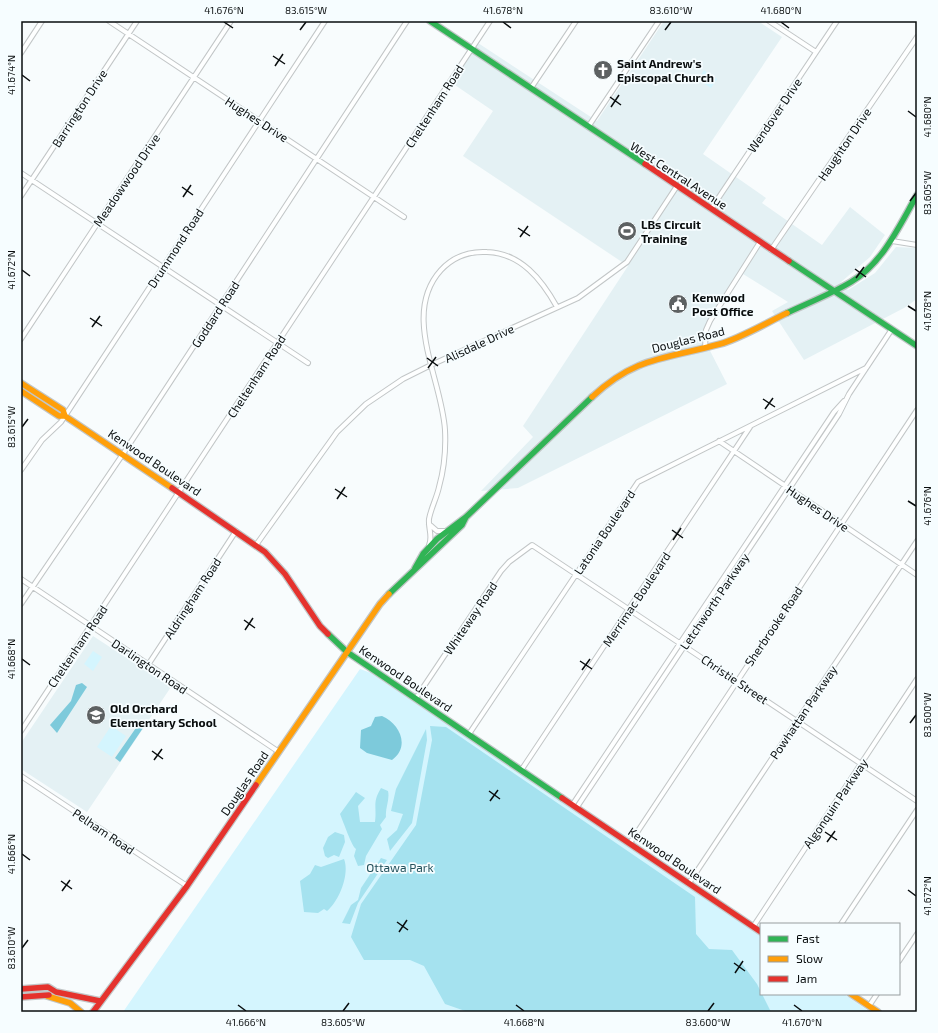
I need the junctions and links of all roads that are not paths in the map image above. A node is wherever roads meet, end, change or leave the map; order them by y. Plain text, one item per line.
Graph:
1 (42, 21) edge
2 (109, 21) edge
3 (136, 21) edge
4 (231, 21) edge
5 (325, 21) edge
6 (407, 21) edge
7 (430, 21) edge
8 (490, 21) edge
9 (576, 21) edge
10 (659, 21) edge
11 (769, 21) edge
12 (837, 21) edge
13 (128, 34) junction
14 (917, 37) edge
15 (471, 49) junction
16 (816, 52) junction
17 (21, 53) edge
18 (194, 77) junction
19 (531, 88) junction
20 (260, 120) junction
21 (588, 127) junction
22 (317, 158) junction
23 (21, 173) edge
24 (32, 180) junction
25 (677, 186) junction
26 (917, 195) edge
27 (21, 196) edge
28 (374, 197) junction
29 (711, 209) junction
30 (404, 217) dead end
31 (97, 223) junction
32 (892, 240) junction
33 (760, 242) junction
34 (917, 245) edge
35 (772, 250) junction
36 (163, 266) junction
37 (834, 290) junction
38 (221, 305) junction
39 (557, 307) junction
40 (892, 329) junction
41 (21, 338) edge
42 (278, 343) junction
43 (917, 346) edge
44 (705, 348) junction
45 (308, 363) dead end
46 (431, 364) junction
47 (866, 368) junction
48 (21, 382) edge
49 (21, 390) edge
50 (849, 394) junction
51 (917, 410) edge
52 (65, 416) junction
53 (750, 427) junction
54 (719, 441) junction
55 (733, 452) junction
56 (123, 454) junction
57 (21, 470) edge
58 (784, 486) junction
59 (789, 489) junction
60 (180, 492) junction
61 (466, 517) junction
62 (429, 524) junction
63 (841, 524) junction
64 (448, 530) junction
65 (236, 531) junction
66 (917, 541) edge
67 (256, 545) junction
68 (532, 545) joint
69 (428, 550) junction
70 (902, 564) junction
71 (415, 568) junction
72 (576, 574) junction
73 (917, 574) edge
74 (21, 579) edge
75 (32, 587) junction
76 (21, 604) edge
77 (629, 609) junction
78 (90, 626) junction
79 (682, 644) junction
80 (347, 652) junction
81 (148, 665) junction
82 (917, 679) edge
83 (737, 680) junction
84 (416, 698) junction
85 (797, 721) junction
86 (21, 731) edge
87 (469, 734) junction
88 (279, 752) junction
89 (861, 764) junction
90 (522, 770) junction
91 (21, 776) edge
92 (917, 801) edge
93 (575, 806) junction
94 (917, 810) edge
95 (630, 843) junction
96 (690, 883) junction
97 (187, 886) junction
98 (842, 923) edge
99 (753, 926) junction
100 (760, 931) edge
101 (917, 934) edge
102 (900, 960) edge
103 (21, 988) edge
104 (56, 992) junction
105 (853, 995) edge
106 (876, 995) edge
107 (47, 996) junction
108 (21, 997) edge
109 (100, 1002) junction
110 (869, 1006) junction
111 (80, 1012) edge
112 (92, 1012) edge
113 (878, 1012) edge

1 - 17 street
2 - 13 street, Hughes Drive
3 - 13 street, Barrington Drive
4 - 18 street, Meadowwood Drive
5 - 20 street, Drummond Road
6 - 22 street, Goddard Road
7 - 15 street, West Central Avenue
8 - 15 street, Cheltenham Road
9 - 19 street
10 - 21 street
11 - 16 street
12 - 16 street, Wendover Drive
13 - 18 street, Hughes Drive
13 - 24 street, Barrington Drive
14 - 35 street, Haughton Drive
15 - 19 street, West Central Avenue
15 - 28 street, Cheltenham Road
16 - 29 street, Wendover Drive
18 - 20 street, Hughes Drive
18 - 31 street, Meadowwood Drive
19 - 21 street, West Central Avenue
20 - 22 street, Hughes Drive
20 - 36 street, Drummond Road
21 - 25 street, West Central Avenue
22 - 28 street, Hughes Drive
22 - 38 street, Goddard Road
23 - 24 street
24 - 27 street, Barrington Drive
24 - 31 street
25 - 29 street, West Central Avenue
25 - 39 street, Alisdale Drive
26 - 32 street, Douglas Road
28 - 30 street, Hughes Drive
28 - 42 street, Cheltenham Road
29 - 33 street, West Central Avenue
31 - 36 street
31 - 41 street, Meadowwood Drive
32 - 34 street
32 - 37 street, Douglas Road
33 - 35 street, West Central Avenue
33 - 44 street
35 - 37 street, West Central Avenue
36 - 38 street
36 - 52 street, Drummond Road
37 - 40 street, West Central Avenue
37 - 44 street, Douglas Road
38 - 42 street
38 - 56 street, Goddard Road
39 - 46 street, Alisdale Drive
39 - 46 street
40 - 43 street, West Central Avenue
40 - 47 street, Letchworth Parkway
42 - 45 street
42 - 60 street, Cheltenham Road
44 - 61 street, Douglas Road
46 - 62 street
46 - 67 street, Alisdale Drive
47 - 50 street, Letchworth Parkway
47 - 53 street, Latonia Boulevard
48 - 52 street, Kenwood Boulevard
49 - 52 street, Kenwood Boulevard
50 - 58 street, Letchworth Parkway
50 - 59 street, Letchworth Parkway
51 - 63 street, Sherbrooke Road
52 - 56 street, Kenwood Boulevard
52 - 57 street, Drummond Road
53 - 54 street, Latonia Boulevard
53 - 55 street, Merrimac Boulevard
54 - 55 street, Hughes Drive
54 - 72 street, Latonia Boulevard
55 - 58 street, Hughes Drive
55 - 77 street, Merrimac Boulevard
56 - 60 street, Kenwood Boulevard
56 - 75 street, Goddard Road
58 - 59 street, Hughes Drive
58 - 79 street, Letchworth Parkway
59 - 63 street, Hughes Drive
59 - 79 street, Letchworth Parkway
60 - 65 street, Kenwood Boulevard
60 - 78 street, Cheltenham Road
61 - 64 street, Douglas Road
61 - 71 street, Douglas Road
62 - 64 street
62 - 69 street
63 - 70 street, Hughes Drive
63 - 83 street, Sherbrooke Road
64 - 69 street, Douglas Road
65 - 67 street, Kenwood Boulevard
65 - 81 street, Aldringham Road
66 - 70 street, Powhattan Parkway
67 - 80 street, Kenwood Boulevard
68 - 72 street, Christie Street
68 - 84 street, Whiteway Road
69 - 71 street, Douglas Road
70 - 73 street, Hughes Drive
70 - 85 street, Powhattan Parkway
71 - 80 street, Douglas Road
72 - 77 street, Christie Street
72 - 87 street, Latonia Boulevard
74 - 75 street, Darlington Road
75 - 76 street, Goddard Road
75 - 78 street, Darlington Road
77 - 79 street, Christie Street
77 - 90 street, Merrimac Boulevard
78 - 81 street, Darlington Road
78 - 86 street, Cheltenham Road
79 - 83 street, Christie Street
79 - 93 street, Letchworth Parkway
80 - 84 street, Kenwood Boulevard
80 - 88 street, Douglas Road
81 - 88 street, Darlington Road
82 - 89 street, Algonquin Parkway
83 - 85 street, Christie Street
83 - 95 street, Sherbrooke Road
84 - 87 street, Kenwood Boulevard
85 - 89 street, Christie Street
85 - 96 street, Powhattan Parkway
87 - 90 street, Kenwood Boulevard
88 - 97 street, Douglas Road
89 - 92 street, Christie Street
89 - 99 street, Algonquin Parkway
90 - 93 street, Kenwood Boulevard
91 - 97 street, Pelham Road
93 - 95 street, Kenwood Boulevard
94 - 98 street
95 - 96 street, Kenwood Boulevard
96 - 99 street, Kenwood Boulevard
97 - 109 street, Douglas Road
99 - 100 street, Kenwood Boulevard
101 - 102 street
103 - 104 street
104 - 107 street
104 - 109 street
105 - 110 street
106 - 110 street
107 - 108 street
107 - 111 street
109 - 112 street, Douglas Road
110 - 113 street

